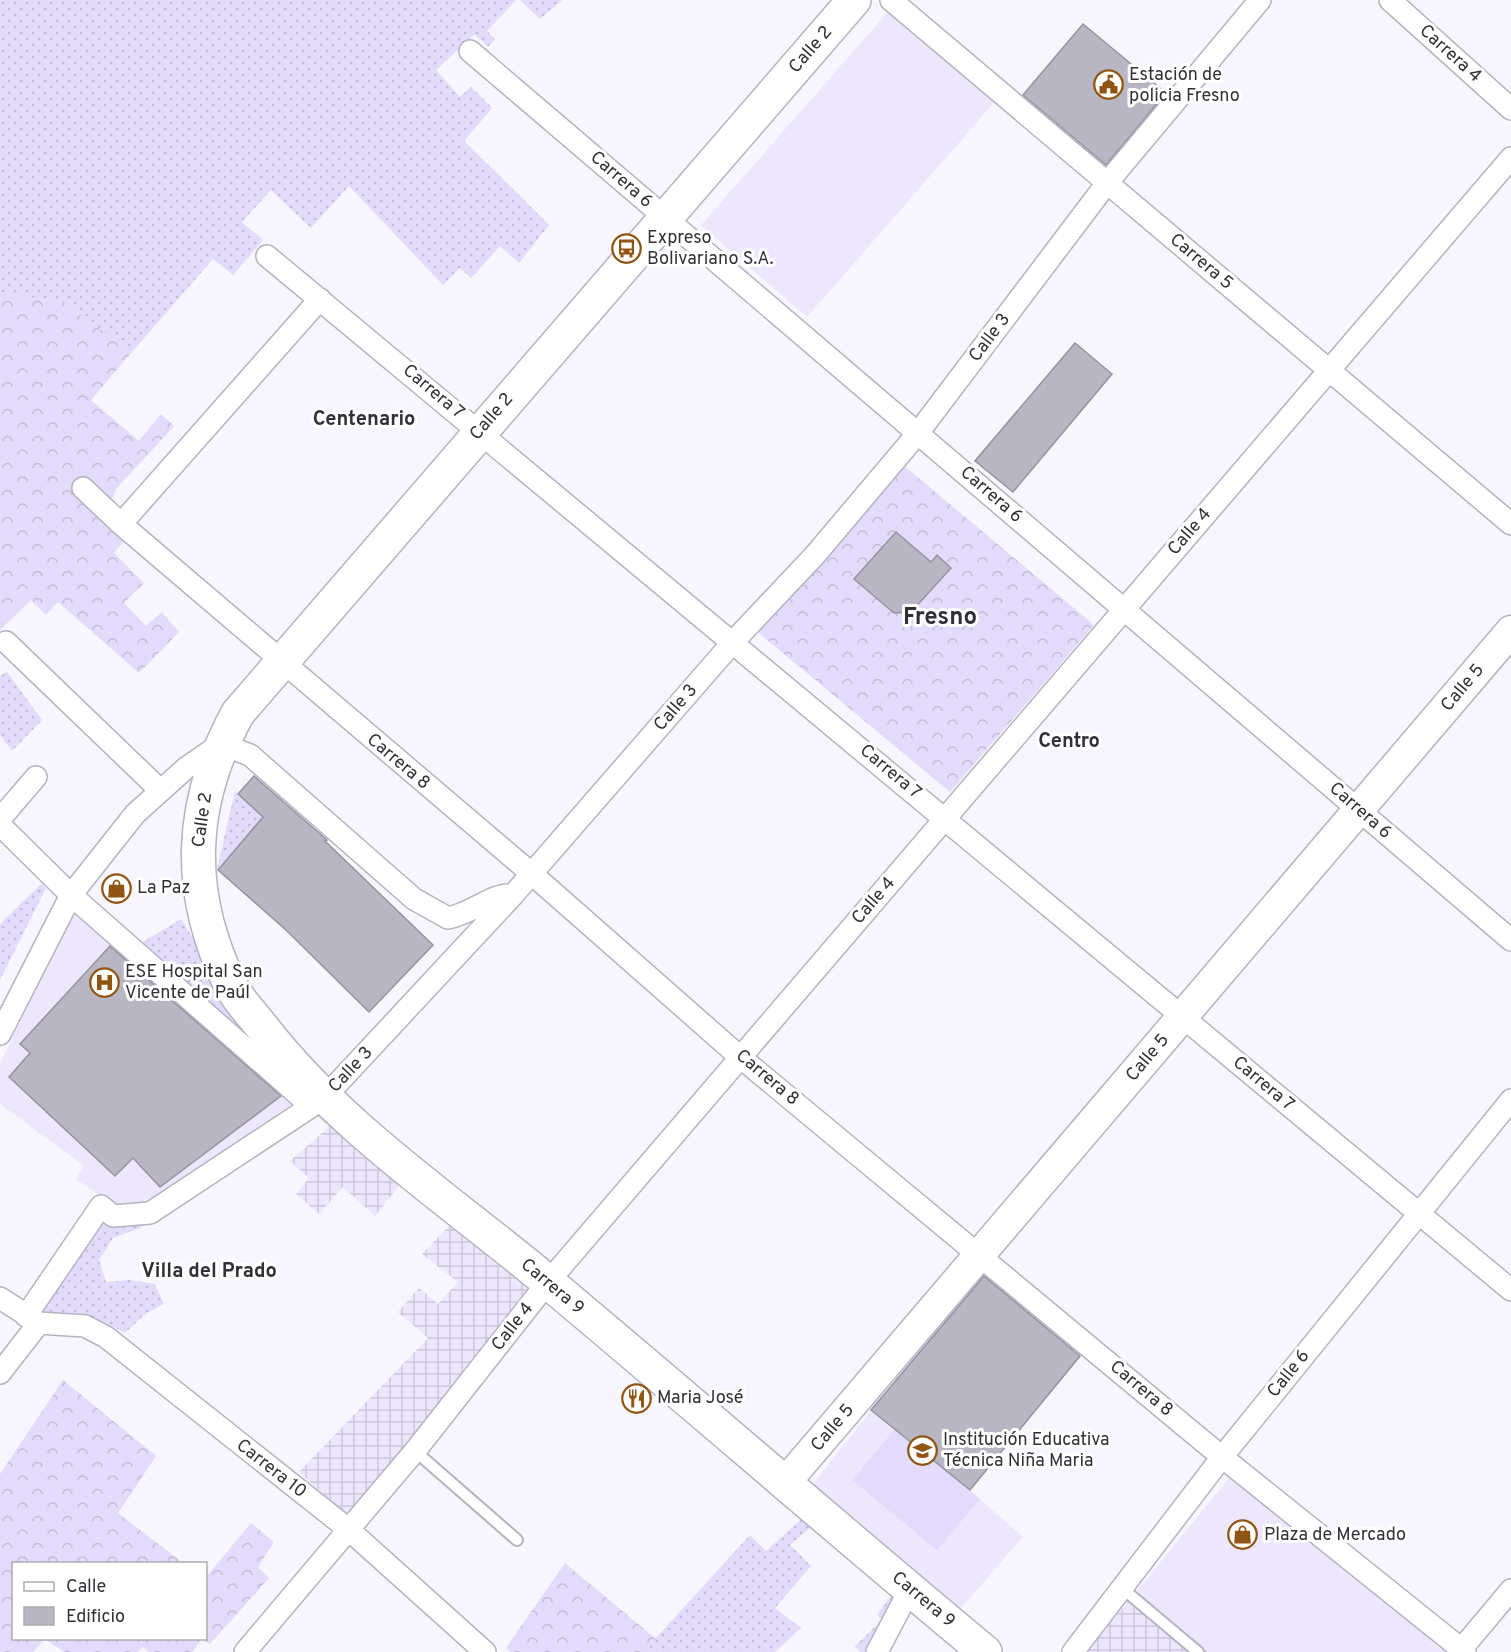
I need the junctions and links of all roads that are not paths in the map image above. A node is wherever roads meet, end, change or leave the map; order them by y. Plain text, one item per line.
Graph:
1 (854, 0) edge
2 (891, 0) edge
3 (1260, 0) edge
4 (1390, 0) edge
5 (470, 51) dead end
6 (1511, 109) edge
7 (1511, 158) edge
8 (1107, 183) junction
9 (666, 218) junction
10 (267, 256) dead end
11 (320, 298) junction
12 (1329, 370) junction
13 (480, 431) junction
14 (918, 433) junction
15 (83, 488) dead end
16 (121, 524) junction
17 (1511, 524) edge
18 (1124, 609) junction
19 (1511, 631) edge
20 (6, 642) dead end
21 (733, 642) junction
22 (280, 662) junction
23 (221, 744) junction
24 (36, 777) dead end
25 (160, 790) junction
26 (1359, 810) junction
27 (945, 818) junction
28 (0, 819) edge
29 (0, 825) edge
30 (197, 867) joint
31 (532, 874) junction
32 (71, 895) junction
33 (513, 896) junction
34 (1511, 940) edge
35 (1182, 1017) junction
36 (0, 1034) edge
37 (740, 1057) junction
38 (1511, 1100) edge
39 (318, 1102) junction
40 (1418, 1212) junction
41 (980, 1254) junction
42 (548, 1282) junction
43 (1511, 1290) edge
44 (0, 1298) edge
45 (32, 1319) junction
46 (0, 1373) edge
47 (415, 1451) junction
48 (1222, 1457) junction
49 (784, 1484) junction
50 (348, 1530) junction
51 (517, 1540) dead end
52 (1122, 1588) junction
53 (910, 1589) junction
54 (1511, 1590) edge
55 (1462, 1651) edge
56 (245, 1652) edge
57 (485, 1652) edge
58 (877, 1652) edge
59 (985, 1652) edge
60 (1073, 1652) edge
61 (1198, 1652) edge

1 - 9 highway, Calle 2
2 - 8 street, Carrera 5
3 - 8 street, Calle 3
4 - 6 street, Carrera 4
5 - 9 street, Carrera 6
7 - 12 street, Calle 4
8 - 12 street, Carrera 5
8 - 14 street, Calle 3
9 - 13 highway, Calle 2
9 - 14 street, Carrera 6
10 - 11 street, Carrera 7
11 - 13 street, Carrera 7
11 - 16 street
12 - 17 street, Carrera 5
12 - 18 street, Calle 4
13 - 21 street, Carrera 7
13 - 22 highway, Calle 2
14 - 18 street, Carrera 6
14 - 21 street, Calle 3
15 - 16 street, Carrera 8
16 - 22 street, Carrera 8
18 - 26 street, Carrera 6
18 - 27 street, Calle 4
19 - 26 street, Calle 5
20 - 25 street
21 - 27 street, Carrera 7
21 - 31 street, Calle 3
22 - 23 highway, Calle 2
22 - 31 street, Carrera 8
23 - 25 street
23 - 30 highway, Calle 2
23 - 33 street
24 - 28 street
25 - 32 street
26 - 34 street, Carrera 6
26 - 35 street, Calle 5
27 - 35 street, Carrera 7
27 - 37 street, Calle 4
29 - 32 street
30 - 39 highway, Carrera 9
31 - 33 street, Calle 3
31 - 37 street, Carrera 8
32 - 36 street
32 - 39 street
33 - 39 street, Calle 3
35 - 40 street, Carrera 7
35 - 41 street, Calle 5
37 - 41 street, Carrera 8
37 - 42 street, Calle 4
38 - 40 street, Calle 6
39 - 42 highway, Carrera 9
39 - 45 street, Calle 3
40 - 43 street, Carrera 7
40 - 48 street, Calle 6
41 - 48 street, Carrera 8
41 - 49 street, Calle 5
42 - 47 street, Calle 4
42 - 49 highway, Carrera 9
44 - 45 street
45 - 46 street, Calle 3
45 - 50 street, Carrera 10
47 - 50 street, Calle 4
47 - 51 lane
48 - 52 street, Calle 6
48 - 55 street, Carrera 8
49 - 53 highway, Carrera 9
50 - 56 street, Calle 4
50 - 57 street, Carrera 10
52 - 60 street, Calle 6
52 - 61 lane
53 - 58 street
53 - 59 highway, Carrera 9
54 - 55 street

